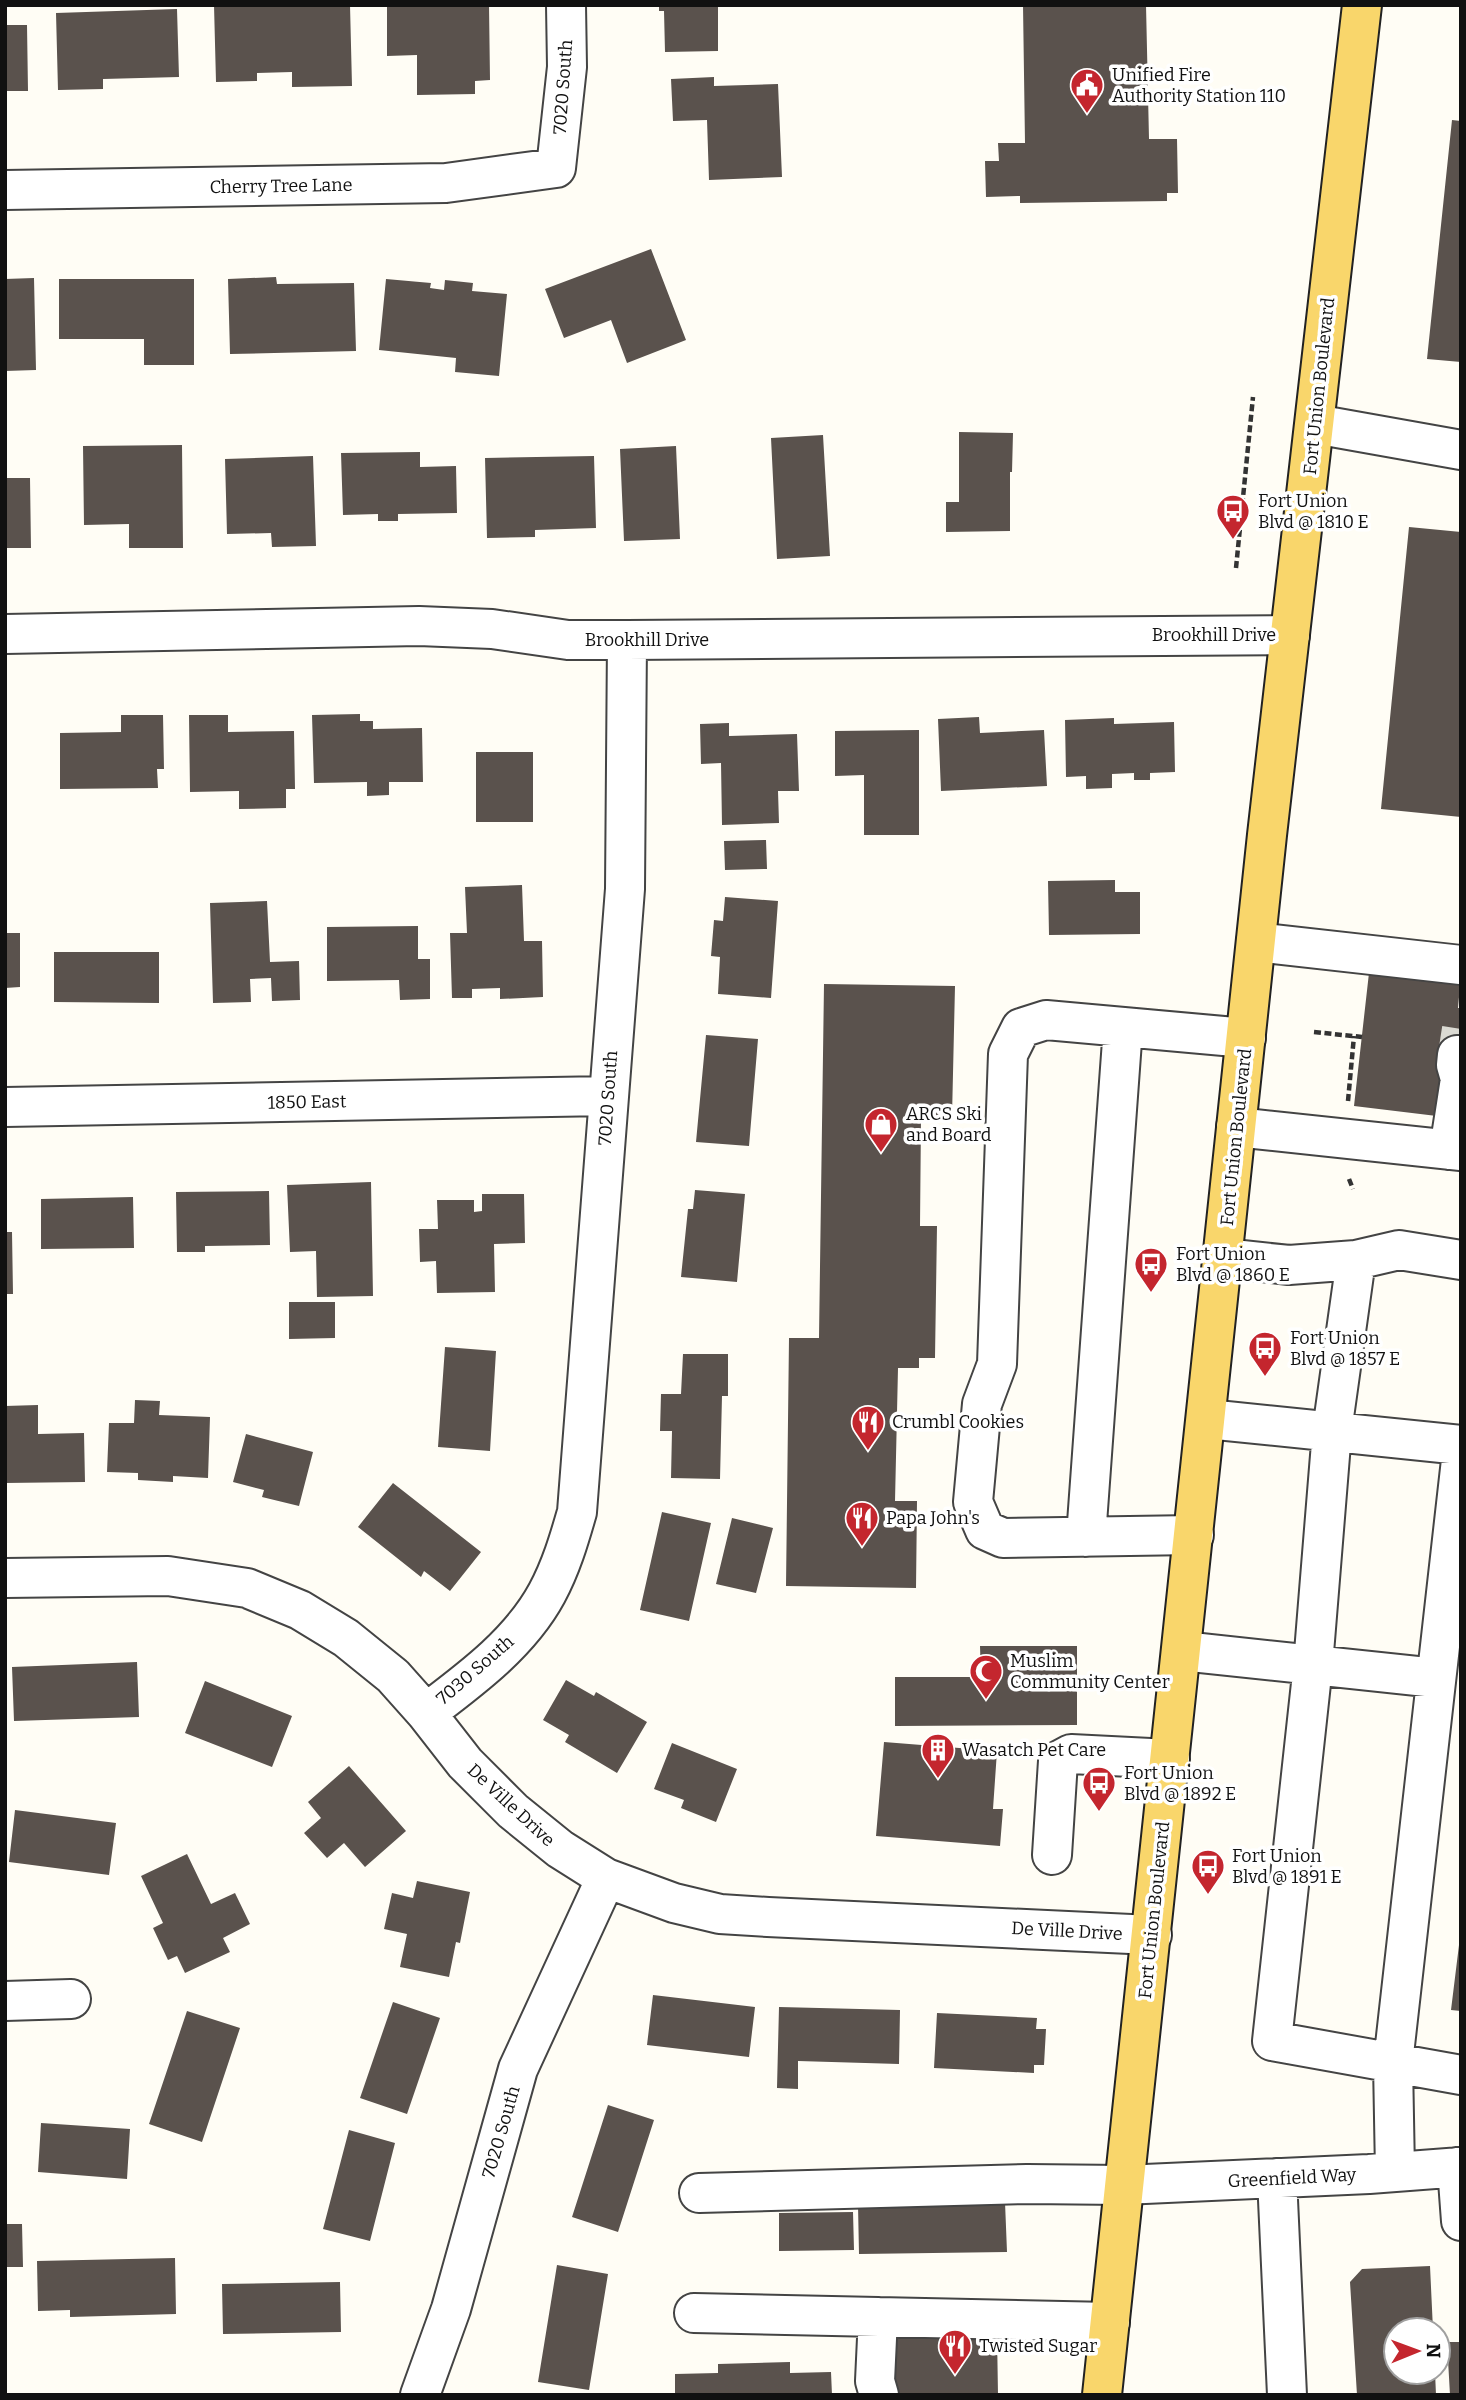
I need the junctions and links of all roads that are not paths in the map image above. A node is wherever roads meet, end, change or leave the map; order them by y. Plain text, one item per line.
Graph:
1 (566, 5) edge
2 (1362, 5) edge
3 (556, 168) joint
4 (5, 190) edge
5 (1315, 424) junction
6 (1461, 450) edge
7 (5, 634) edge
8 (1290, 635) junction
9 (627, 640) junction
10 (1256, 942) junction
11 (1461, 965) edge
12 (1123, 1027) junction
13 (1247, 1038) junction
14 (1457, 1055) dead end
15 (608, 1096) junction
16 (5, 1107) edge
17 (1236, 1127) junction
18 (1455, 1150) edge
19 (1223, 1258) junction
20 (1356, 1260) junction
21 (1461, 1260) edge
22 (1207, 1419) junction
23 (1332, 1431) junction
24 (1461, 1445) edge
25 (1461, 1460) edge
26 (1194, 1535) junction
27 (1086, 1537) junction
28 (565, 1554) joint
29 (5, 1578) edge
30 (1182, 1651) junction
31 (1313, 1665) junction
32 (1436, 1678) junction
33 (426, 1713) junction
34 (1170, 1759) junction
35 (1052, 1855) dead end
36 (606, 1878) junction
37 (1152, 1935) junction
38 (71, 2000) dead end
39 (5, 2001) edge
40 (1393, 2063) junction
41 (1461, 2075) edge
42 (1459, 2167) edge
43 (1395, 2172) junction
44 (1277, 2178) junction
45 (1123, 2185) junction
46 (699, 2193) dead end
47 (1461, 2221) edge
48 (694, 2313) dead end
49 (878, 2317) junction
50 (1110, 2322) junction
51 (420, 2395) edge
52 (879, 2395) edge
53 (1102, 2395) edge
54 (1287, 2395) edge

1 - 3 street, 7020 South
2 - 5 main road, Fort Union Boulevard
3 - 4 street, Cherry Tree Lane
5 - 6 street
5 - 8 main road, Fort Union Boulevard
7 - 9 street, Brookhill Drive
8 - 9 street, Brookhill Drive
8 - 10 main road, Fort Union Boulevard
9 - 15 street, 7020 South
10 - 11 street
10 - 13 main road, Fort Union Boulevard
12 - 13 street
12 - 27 street
12 - 27 street
13 - 17 main road, Fort Union Boulevard
14 - 18 street
15 - 16 street, 1850 East
15 - 28 street, 7020 South
17 - 18 street
17 - 19 main road, Fort Union Boulevard
19 - 20 street
19 - 22 main road, Fort Union Boulevard
20 - 21 street
20 - 23 street
22 - 23 street
22 - 26 main road, Fort Union Boulevard
23 - 24 street
23 - 31 street
25 - 32 street
26 - 27 street
26 - 30 main road, Fort Union Boulevard
28 - 33 street, 7030 South
29 - 33 street, De Ville Drive
30 - 31 street
30 - 34 main road, Fort Union Boulevard
31 - 32 street
31 - 40 street
32 - 40 street
33 - 36 street, De Ville Drive
34 - 35 street
34 - 37 main road, Fort Union Boulevard
36 - 37 street, De Ville Drive
36 - 51 street, 7020 South
37 - 45 main road, Fort Union Boulevard
38 - 39 street
40 - 41 street
40 - 43 street
42 - 43 street, Greenfield Way
42 - 47 street
43 - 44 street, Greenfield Way
44 - 45 street, Greenfield Way
44 - 54 street
45 - 46 street, Greenfield Way
45 - 50 main road, Fort Union Boulevard
48 - 49 street
49 - 50 street
49 - 52 street
50 - 53 main road, Fort Union Boulevard

